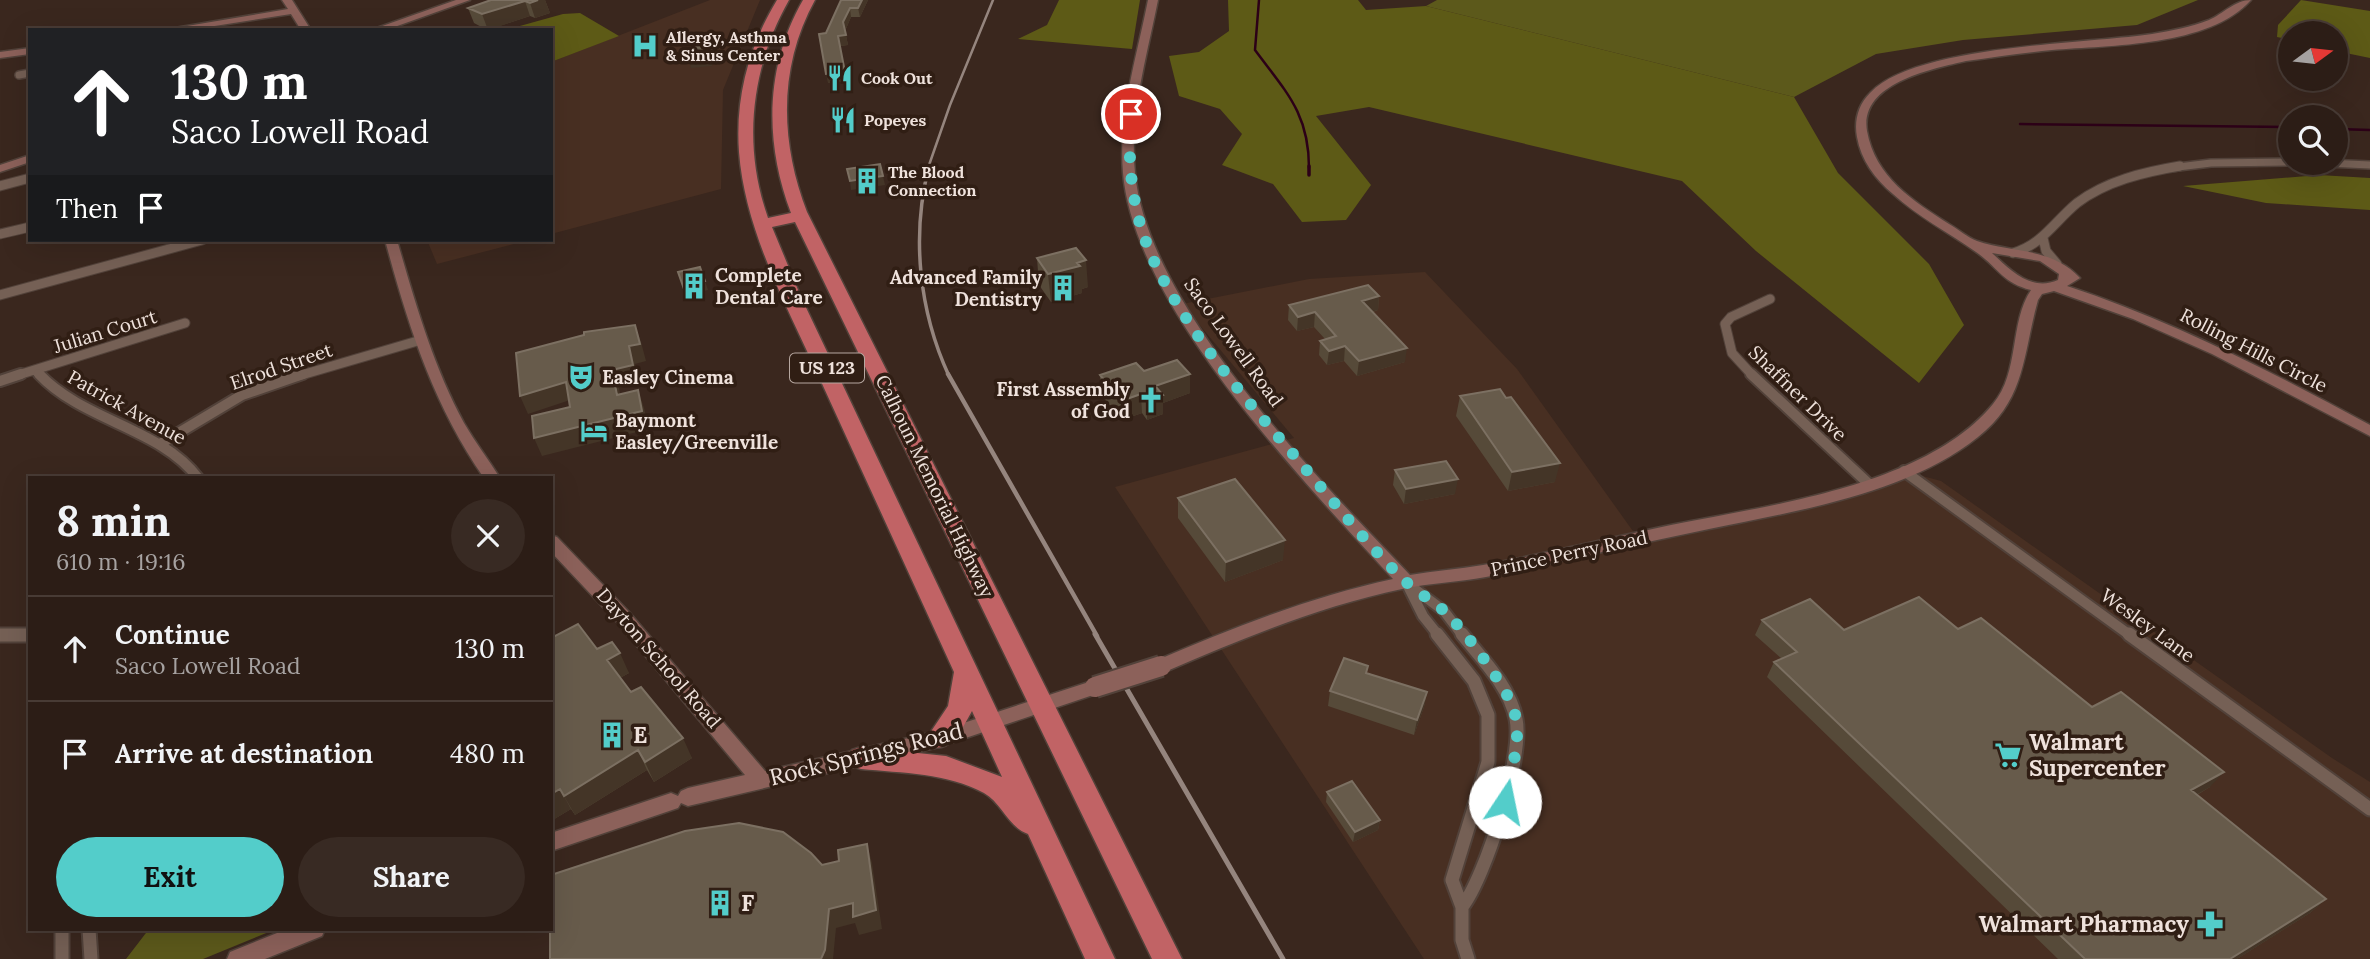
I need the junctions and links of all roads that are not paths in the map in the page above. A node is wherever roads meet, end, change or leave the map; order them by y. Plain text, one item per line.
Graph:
1 (287, 0) edge
2 (465, 0) edge
3 (783, 0) edge
4 (809, 0) edge
5 (1153, 0) edge
6 (2246, 0) edge
7 (293, 11) junction
8 (181, 28) edge
9 (305, 28) edge
10 (382, 28) edge
11 (28, 51) edge
12 (0, 55) edge
13 (28, 74) edge
14 (19, 75) dead end
15 (778, 108) junction
16 (746, 112) junction
17 (28, 159) edge
18 (2278, 162) edge
19 (2348, 164) edge
20 (2370, 165) edge
21 (0, 169) edge
22 (28, 179) edge
23 (0, 186) edge
24 (802, 216) junction
25 (762, 224) junction
26 (28, 227) edge
27 (1950, 230) junction
28 (0, 234) edge
29 (2043, 239) junction
30 (192, 242) edge
31 (392, 242) edge
32 (2010, 253) junction
33 (1998, 267) junction
34 (2061, 268) junction
35 (2012, 279) junction
36 (2053, 287) junction
37 (0, 295) edge
38 (1770, 299) dead end
39 (2119, 307) junction
40 (2023, 322) junction
41 (185, 323) dead end
42 (421, 340) junction
43 (36, 371) junction
44 (0, 381) edge
45 (2370, 431) edge
46 (160, 444) junction
47 (1904, 471) junction
48 (197, 476) edge
49 (491, 476) edge
50 (1870, 485) junction
51 (553, 543) edge
52 (1406, 582) junction
53 (0, 635) edge
54 (28, 635) edge
55 (966, 673) junction
56 (1043, 706) junction
57 (990, 723) junction
58 (939, 739) junction
59 (861, 758) junction
60 (761, 780) junction
61 (2370, 809) edge
62 (1043, 837) junction
63 (553, 841) edge
64 (1462, 907) junction
65 (62, 931) edge
66 (89, 931) edge
67 (309, 931) edge
68 (62, 959) edge
69 (91, 959) edge
70 (238, 959) edge
71 (1100, 959) edge
72 (1167, 959) edge
73 (1468, 959) edge

1 - 7 street
2 - 10 street
3 - 16 highway, US 123
4 - 15 highway, Calhoun Memorial Highway / US 123
5 - 52 street, Saco Lowell Road
6 - 27 street
7 - 8 street
7 - 9 street
11 - 12 street
13 - 14 street
15 - 16 highway
15 - 24 highway, Calhoun Memorial Highway / US 123
16 - 25 highway, US 123
17 - 21 street
18 - 29 street
19 - 20 street
22 - 23 street
24 - 25 highway
24 - 56 highway, Calhoun Memorial Highway / US 123
25 - 55 highway, US 123
26 - 28 street
27 - 32 street, Rolling Hills Circle
27 - 33 street
29 - 32 street
29 - 34 street
30 - 37 street
31 - 42 street
32 - 33 street
32 - 34 street, Rolling Hills Circle
33 - 35 street
34 - 36 street, Prince Perry Road
34 - 39 street, Rolling Hills Circle
35 - 36 street, Rolling Hills Circle
35 - 40 street, Prince Perry Road
36 - 39 street, Rolling Hills Circle
36 - 40 street, Prince Perry Road
38 - 50 street, Shaffner Drive
39 - 45 street, Rolling Hills Circle
40 - 47 street, Prince Perry Road
41 - 43 street, Julian Court
42 - 46 street, Elrod Street
42 - 49 street
43 - 44 street, Julian Court
43 - 46 street, Patrick Avenue
46 - 48 street, Patrick Avenue
47 - 50 street, Prince Perry Road
47 - 61 street, Wesley Lane
50 - 52 street, Prince Perry Road
51 - 60 street, Dayton School Road
52 - 56 street, Prince Perry Road, bridge
52 - 64 street
52 - 64 street
53 - 54 street
55 - 57 highway, US 123
55 - 58 highway
56 - 57 street, Rock Springs Road
56 - 72 highway, Calhoun Memorial Highway / US 123
57 - 58 street, Rock Springs Road
57 - 62 highway, US 123
58 - 59 street, Rock Springs Road
59 - 60 street, Rock Springs Road
59 - 62 highway
60 - 63 street, Rock Springs Road
62 - 71 highway, US 123
64 - 73 street
65 - 68 street
66 - 69 street
67 - 70 street

